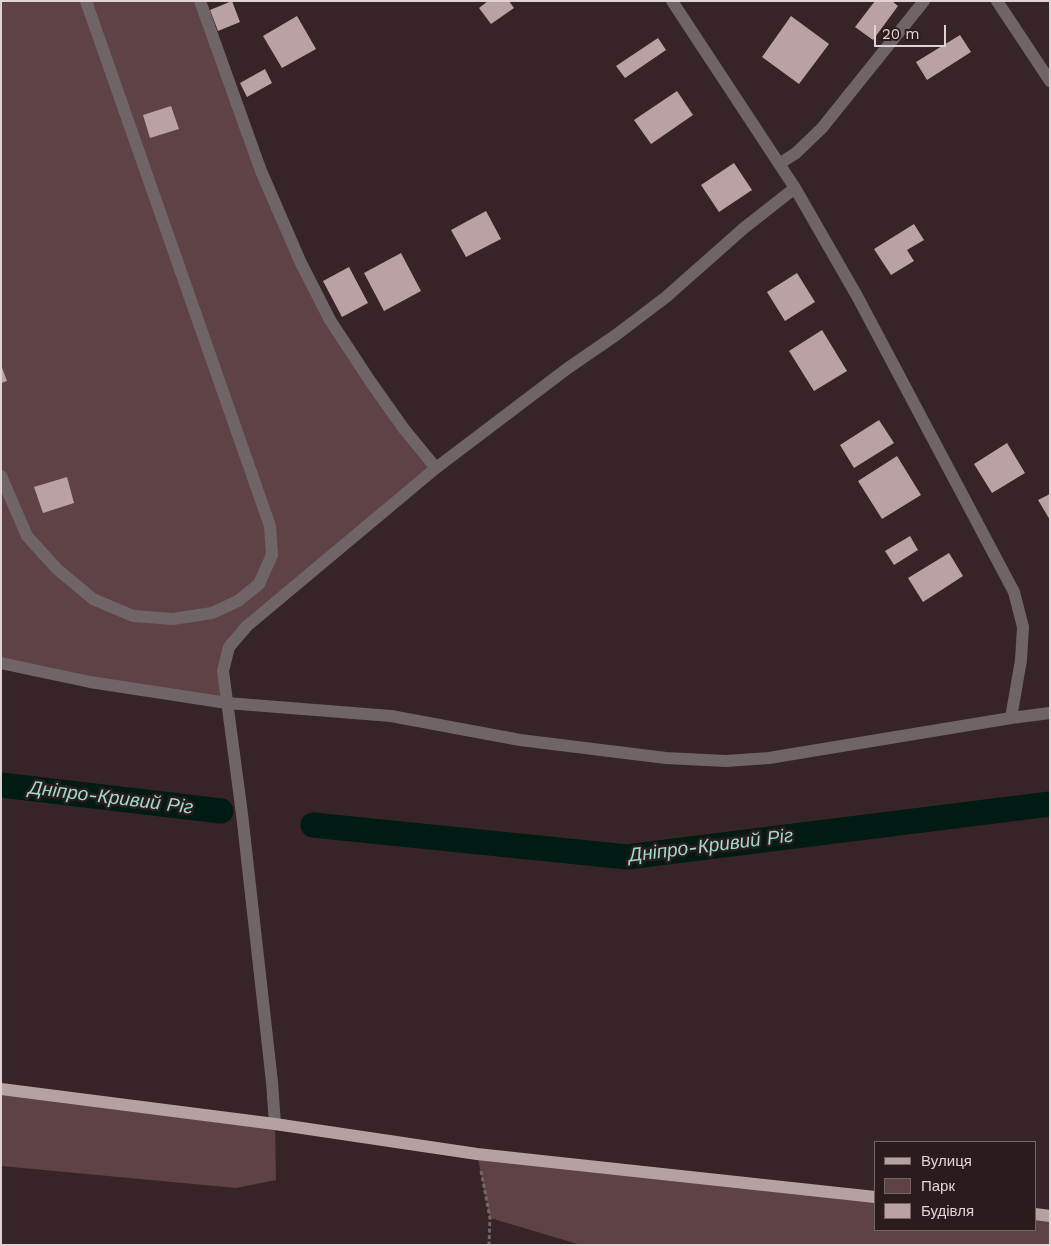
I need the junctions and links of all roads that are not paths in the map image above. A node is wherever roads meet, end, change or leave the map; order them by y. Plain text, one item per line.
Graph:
1 (86, 1) edge
2 (200, 1) edge
3 (672, 1) edge
4 (924, 1) edge
5 (997, 1) edge
6 (1050, 81) edge
7 (779, 164) junction
8 (795, 188) junction
9 (436, 468) junction
10 (1, 476) edge
11 (1, 663) edge
12 (227, 703) junction
13 (1050, 713) edge
14 (1011, 718) junction
15 (1, 1089) edge
16 (275, 1124) junction
17 (874, 1197) edge
18 (1036, 1214) edge
19 (1050, 1216) edge

1 - 10 street
2 - 9 street
3 - 7 street
4 - 7 street
5 - 6 street
7 - 8 street
8 - 9 street
8 - 14 street
9 - 12 street
11 - 12 street
12 - 14 street
12 - 16 street
13 - 14 street
15 - 16 main road
16 - 17 main road
18 - 19 main road

